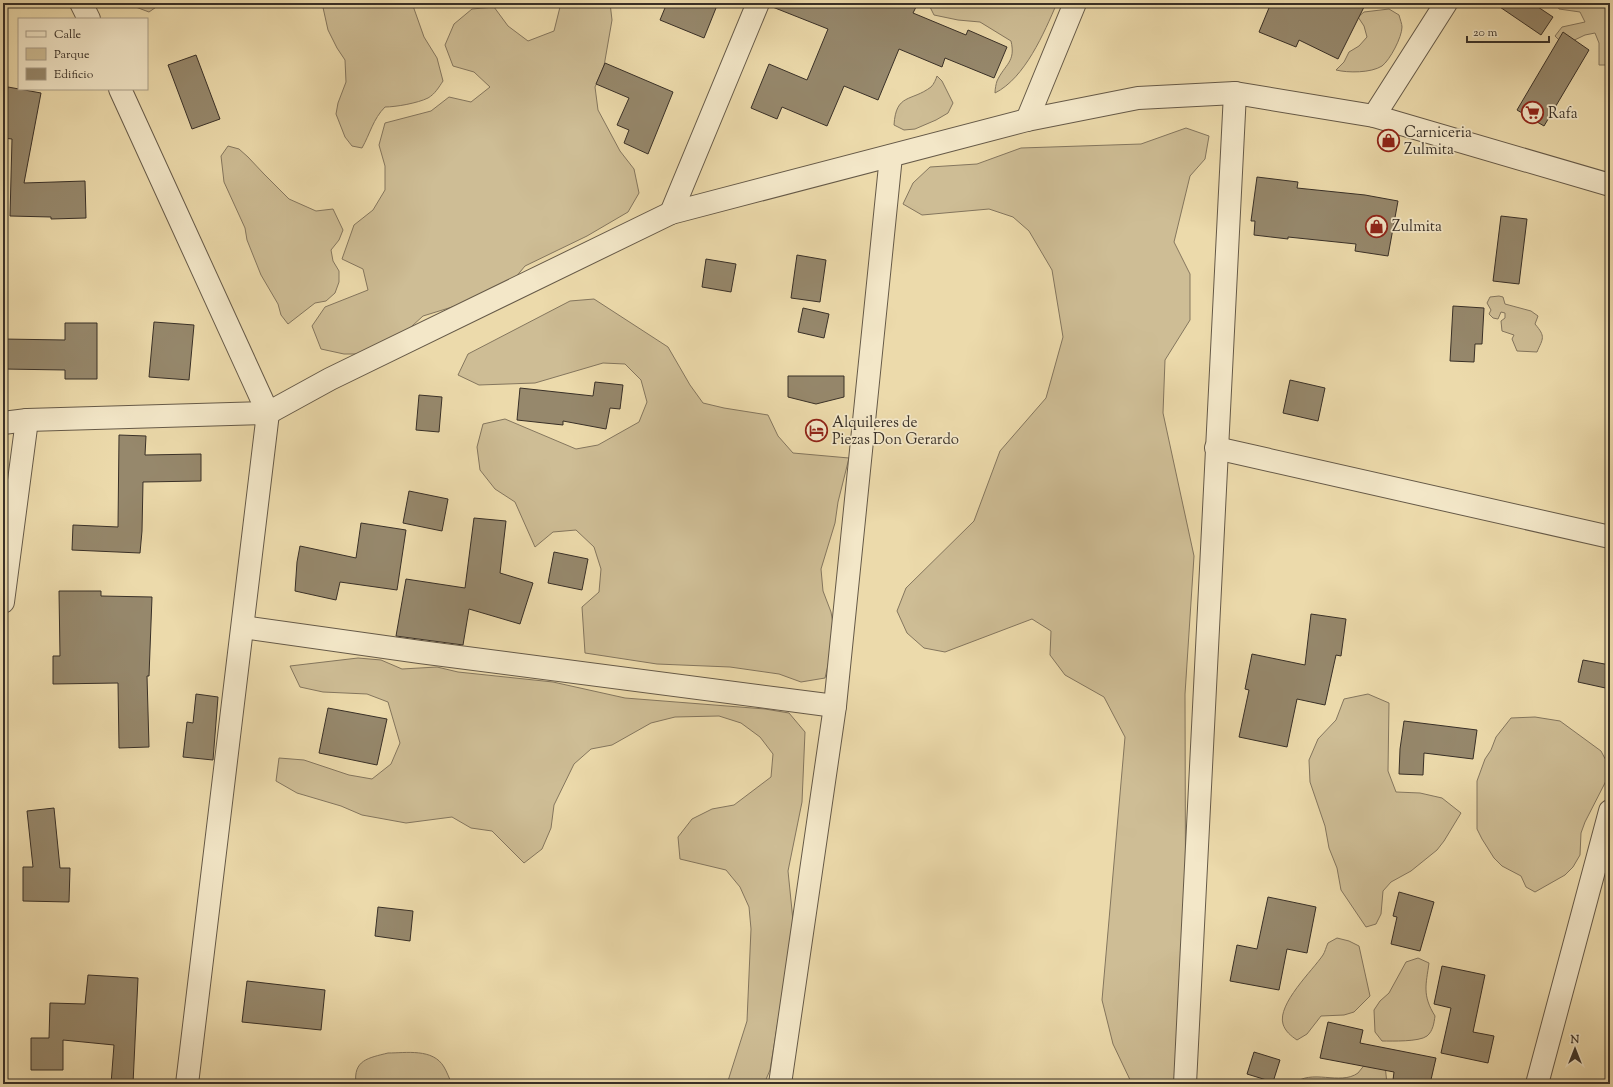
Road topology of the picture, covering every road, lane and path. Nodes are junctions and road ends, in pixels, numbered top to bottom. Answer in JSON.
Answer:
{"nodes":[{"id":1,"x":81,"y":3,"type":"edge"},
{"id":2,"x":758,"y":3,"type":"edge"},
{"id":3,"x":1075,"y":3,"type":"edge"},
{"id":4,"x":1446,"y":3,"type":"edge"},
{"id":5,"x":88,"y":18,"type":"edge"},
{"id":6,"x":120,"y":90,"type":"edge"},
{"id":7,"x":1235,"y":93,"type":"junction"},
{"id":8,"x":1374,"y":116,"type":"junction"},
{"id":9,"x":1027,"y":120,"type":"junction"},
{"id":10,"x":891,"y":156,"type":"junction"},
{"id":11,"x":1610,"y":185,"type":"edge"},
{"id":12,"x":671,"y":213,"type":"junction"},
{"id":13,"x":268,"y":413,"type":"junction"},
{"id":14,"x":27,"y":420,"type":"junction"},
{"id":15,"x":3,"y":423,"type":"edge"},
{"id":16,"x":1216,"y":448,"type":"junction"},
{"id":17,"x":1610,"y":537,"type":"edge"},
{"id":18,"x":3,"y":602,"type":"edge"},
{"id":19,"x":243,"y":627,"type":"junction"},
{"id":20,"x":835,"y":706,"type":"junction"},
{"id":21,"x":1610,"y":812,"type":"edge"},
{"id":22,"x":187,"y":1084,"type":"edge"},
{"id":23,"x":780,"y":1084,"type":"edge"},
{"id":24,"x":1185,"y":1084,"type":"edge"},
{"id":25,"x":1537,"y":1084,"type":"edge"}],
"edges":[{"from":1,"to":5,"type":"street"},
{"from":2,"to":12,"type":"street"},
{"from":3,"to":9,"type":"street"},
{"from":4,"to":8,"type":"street"},
{"from":6,"to":13,"type":"street"},
{"from":7,"to":8,"type":"street"},
{"from":7,"to":9,"type":"street"},
{"from":7,"to":16,"type":"street"},
{"from":8,"to":11,"type":"street"},
{"from":9,"to":10,"type":"street"},
{"from":10,"to":12,"type":"street"},
{"from":10,"to":20,"type":"street"},
{"from":12,"to":13,"type":"street"},
{"from":13,"to":14,"type":"street"},
{"from":13,"to":19,"type":"street"},
{"from":14,"to":15,"type":"street"},
{"from":14,"to":18,"type":"street"},
{"from":16,"to":17,"type":"street"},
{"from":16,"to":24,"type":"street"},
{"from":19,"to":20,"type":"street"},
{"from":19,"to":22,"type":"street"},
{"from":20,"to":23,"type":"street"},
{"from":21,"to":25,"type":"street"}]}
